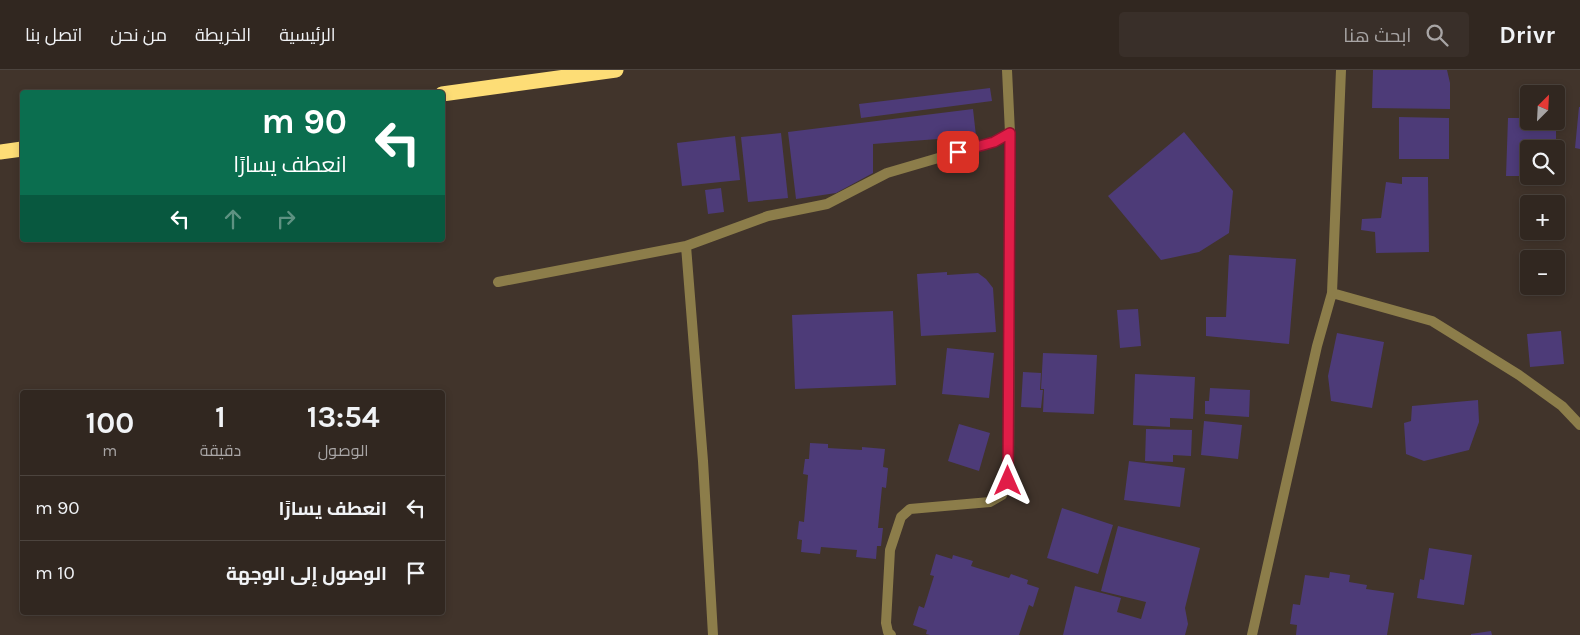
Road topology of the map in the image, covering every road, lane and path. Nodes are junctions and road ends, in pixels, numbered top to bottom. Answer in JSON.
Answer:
{"nodes":[{"id":1,"x":616,"y":70,"type":"edge"},
{"id":2,"x":1008,"y":70,"type":"edge"},
{"id":3,"x":1341,"y":70,"type":"edge"},
{"id":4,"x":445,"y":94,"type":"edge"},
{"id":5,"x":1010,"y":133,"type":"junction"},
{"id":6,"x":20,"y":149,"type":"edge"},
{"id":7,"x":0,"y":152,"type":"edge"},
{"id":8,"x":686,"y":246,"type":"junction"},
{"id":9,"x":498,"y":282,"type":"dead end"},
{"id":10,"x":1332,"y":293,"type":"junction"},
{"id":11,"x":1580,"y":425,"type":"edge"},
{"id":12,"x":713,"y":635,"type":"edge"},
{"id":13,"x":891,"y":635,"type":"edge"},
{"id":14,"x":1252,"y":635,"type":"edge"}],
"edges":[{"from":1,"to":4,"type":"highway"},
{"from":2,"to":5,"type":"street"},
{"from":3,"to":10,"type":"street"},
{"from":5,"to":8,"type":"street"},
{"from":5,"to":13,"type":"street"},
{"from":6,"to":7,"type":"highway"},
{"from":8,"to":9,"type":"street"},
{"from":8,"to":12,"type":"street"},
{"from":10,"to":11,"type":"street"},
{"from":10,"to":14,"type":"street"}]}
